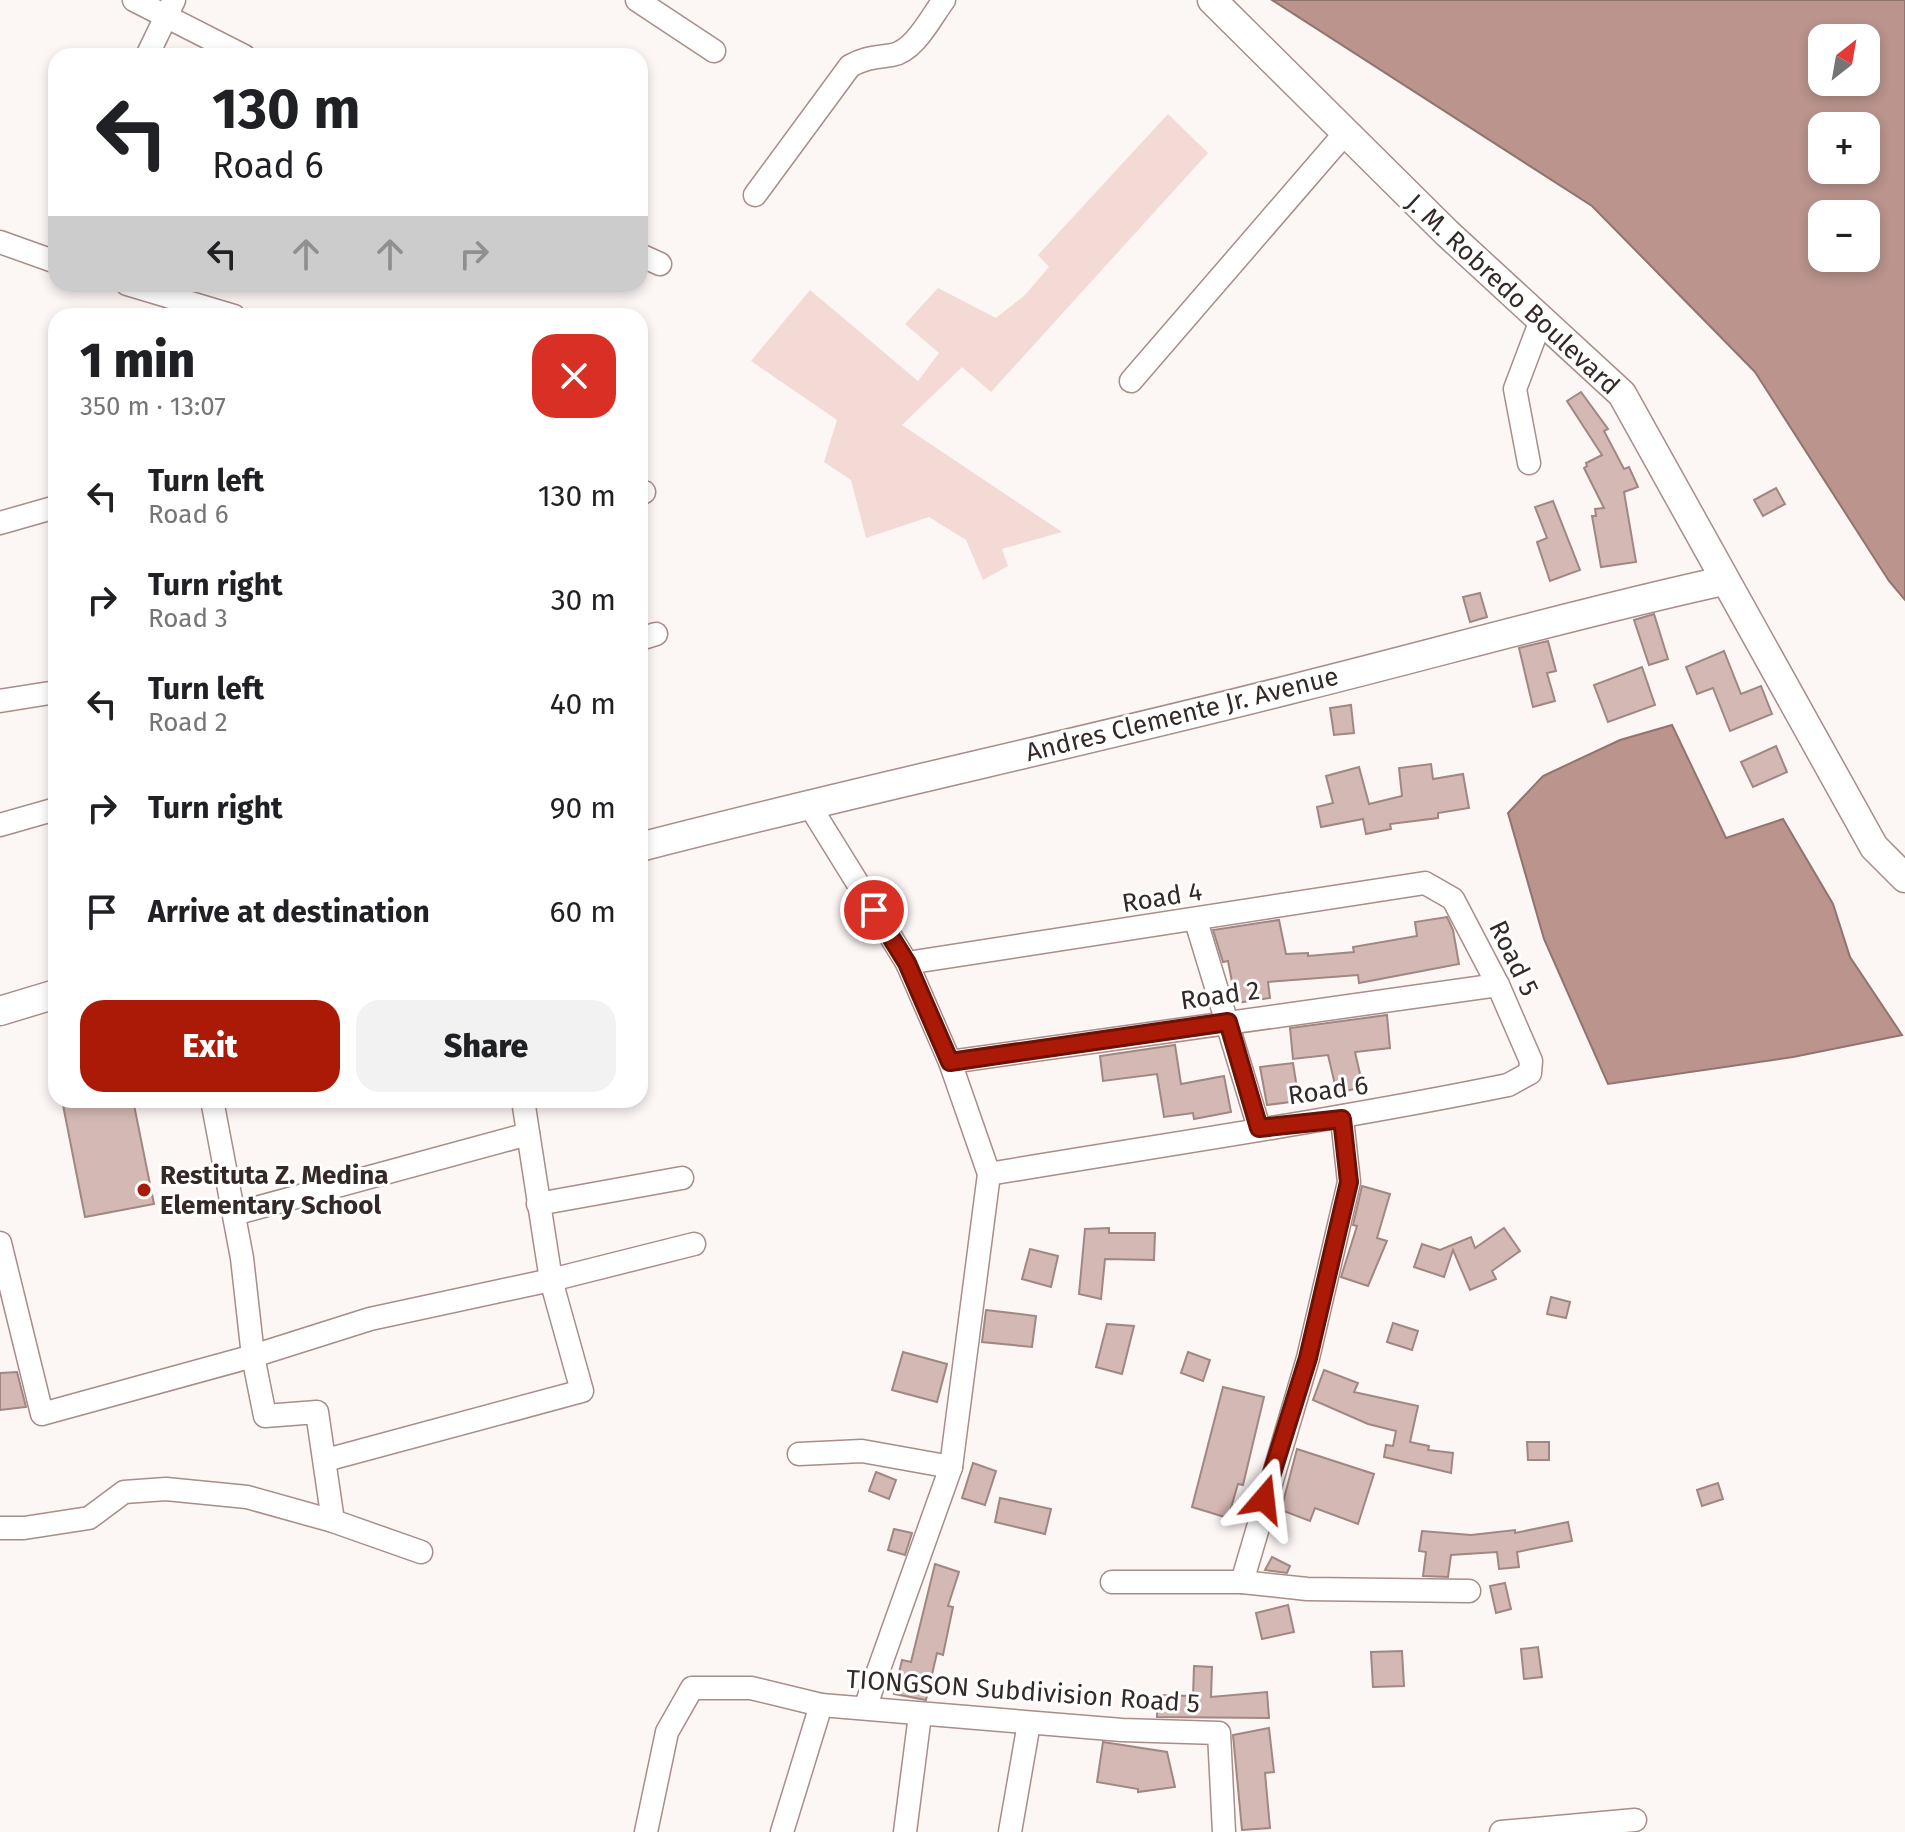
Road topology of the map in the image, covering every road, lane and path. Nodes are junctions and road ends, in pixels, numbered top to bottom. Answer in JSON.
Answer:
{"nodes":[{"id":1,"x":134,"y":0,"type":"edge"},
{"id":2,"x":637,"y":0,"type":"edge"},
{"id":3,"x":944,"y":0,"type":"edge"},
{"id":4,"x":1212,"y":0,"type":"edge"},
{"id":5,"x":170,"y":8,"type":"edge"},
{"id":6,"x":151,"y":48,"type":"edge"},
{"id":7,"x":232,"y":48,"type":"edge"},
{"id":8,"x":714,"y":51,"type":"dead end"},
{"id":9,"x":1346,"y":132,"type":"junction"},
{"id":10,"x":755,"y":195,"type":"dead end"},
{"id":11,"x":0,"y":242,"type":"edge"},
{"id":12,"x":48,"y":259,"type":"edge"},
{"id":13,"x":154,"y":292,"type":"edge"},
{"id":14,"x":207,"y":308,"type":"edge"},
{"id":15,"x":1541,"y":320,"type":"junction"},
{"id":16,"x":1131,"y":381,"type":"dead end"},
{"id":17,"x":1529,"y":463,"type":"dead end"},
{"id":18,"x":48,"y":509,"type":"edge"},
{"id":19,"x":0,"y":523,"type":"edge"},
{"id":20,"x":1723,"y":581,"type":"junction"},
{"id":21,"x":48,"y":693,"type":"edge"},
{"id":22,"x":0,"y":701,"type":"edge"},
{"id":23,"x":808,"y":803,"type":"junction"},
{"id":24,"x":48,"y":811,"type":"edge"},
{"id":25,"x":0,"y":825,"type":"edge"},
{"id":26,"x":648,"y":845,"type":"edge"},
{"id":27,"x":1905,"y":878,"type":"edge"},
{"id":28,"x":1425,"y":883,"type":"joint"},
{"id":29,"x":1196,"y":921,"type":"junction"},
{"id":30,"x":907,"y":963,"type":"junction"},
{"id":31,"x":1498,"y":985,"type":"junction"},
{"id":32,"x":48,"y":996,"type":"edge"},
{"id":33,"x":0,"y":1011,"type":"edge"},
{"id":34,"x":1228,"y":1022,"type":"junction"},
{"id":35,"x":950,"y":1062,"type":"junction"},
{"id":36,"x":1530,"y":1073,"type":"joint"},
{"id":37,"x":214,"y":1108,"type":"edge"},
{"id":38,"x":524,"y":1108,"type":"edge"},
{"id":39,"x":1342,"y":1119,"type":"junction"},
{"id":40,"x":1259,"y":1128,"type":"junction"},
{"id":41,"x":528,"y":1134,"type":"junction"},
{"id":42,"x":989,"y":1174,"type":"junction"},
{"id":43,"x":682,"y":1178,"type":"dead end"},
{"id":44,"x":538,"y":1204,"type":"junction"},
{"id":45,"x":234,"y":1214,"type":"junction"},
{"id":46,"x":0,"y":1243,"type":"edge"},
{"id":47,"x":694,"y":1244,"type":"dead end"},
{"id":48,"x":551,"y":1280,"type":"junction"},
{"id":49,"x":253,"y":1356,"type":"junction"},
{"id":50,"x":799,"y":1454,"type":"dead end"},
{"id":51,"x":326,"y":1460,"type":"junction"},
{"id":52,"x":951,"y":1467,"type":"junction"},
{"id":53,"x":333,"y":1521,"type":"junction"},
{"id":54,"x":0,"y":1528,"type":"edge"},
{"id":55,"x":421,"y":1552,"type":"dead end"},
{"id":56,"x":1112,"y":1582,"type":"dead end"},
{"id":57,"x":1242,"y":1582,"type":"junction"},
{"id":58,"x":1469,"y":1591,"type":"dead end"},
{"id":59,"x":821,"y":1705,"type":"junction"},
{"id":60,"x":865,"y":1708,"type":"junction"},
{"id":61,"x":920,"y":1715,"type":"junction"},
{"id":62,"x":1029,"y":1723,"type":"junction"},
{"id":63,"x":1635,"y":1820,"type":"dead end"},
{"id":64,"x":646,"y":1832,"type":"edge"},
{"id":65,"x":782,"y":1832,"type":"edge"},
{"id":66,"x":905,"y":1832,"type":"edge"},
{"id":67,"x":1010,"y":1832,"type":"edge"},
{"id":68,"x":1224,"y":1832,"type":"edge"},
{"id":69,"x":1501,"y":1832,"type":"edge"}],
"edges":[{"from":1,"to":5,"type":"street"},
{"from":2,"to":8,"type":"street"},
{"from":3,"to":10,"type":"street"},
{"from":4,"to":9,"type":"main road","name":"J. M. Robredo Boulevard"},
{"from":5,"to":6,"type":"street"},
{"from":5,"to":7,"type":"street"},
{"from":9,"to":15,"type":"main road","name":"J. M. Robredo Boulevard"},
{"from":9,"to":16,"type":"street"},
{"from":11,"to":12,"type":"street"},
{"from":13,"to":14,"type":"street"},
{"from":15,"to":17,"type":"street"},
{"from":15,"to":20,"type":"main road","name":"J. M. Robredo Boulevard"},
{"from":18,"to":19,"type":"street"},
{"from":20,"to":23,"type":"main road","name":"Andres Clemente Jr. Avenue"},
{"from":20,"to":27,"type":"main road","name":"J. M. Robredo Boulevard"},
{"from":21,"to":22,"type":"street"},
{"from":23,"to":26,"type":"main road","name":"Andres Clemente Jr. Avenue"},
{"from":23,"to":30,"type":"street"},
{"from":24,"to":25,"type":"street"},
{"from":28,"to":29,"type":"street","name":"Road 4"},
{"from":28,"to":31,"type":"street","name":"Road 5"},
{"from":29,"to":30,"type":"street","name":"Road 4"},
{"from":29,"to":34,"type":"street"},
{"from":30,"to":35,"type":"street"},
{"from":31,"to":34,"type":"street","name":"Road 2"},
{"from":31,"to":36,"type":"street","name":"Road 5"},
{"from":32,"to":33,"type":"main road"},
{"from":34,"to":35,"type":"street","name":"Road 2"},
{"from":34,"to":40,"type":"street"},
{"from":35,"to":42,"type":"street"},
{"from":36,"to":39,"type":"street","name":"Road 6"},
{"from":37,"to":45,"type":"street"},
{"from":38,"to":41,"type":"street"},
{"from":39,"to":40,"type":"street","name":"Road 6"},
{"from":39,"to":57,"type":"street"},
{"from":40,"to":42,"type":"street","name":"Road 6"},
{"from":41,"to":44,"type":"street"},
{"from":41,"to":45,"type":"street"},
{"from":42,"to":52,"type":"street"},
{"from":43,"to":44,"type":"street"},
{"from":44,"to":48,"type":"street"},
{"from":45,"to":49,"type":"street"},
{"from":46,"to":49,"type":"street"},
{"from":47,"to":48,"type":"street"},
{"from":48,"to":49,"type":"street"},
{"from":48,"to":51,"type":"street"},
{"from":49,"to":51,"type":"street"},
{"from":50,"to":52,"type":"street"},
{"from":51,"to":53,"type":"street"},
{"from":52,"to":60,"type":"street"},
{"from":53,"to":54,"type":"street"},
{"from":53,"to":55,"type":"street"},
{"from":56,"to":57,"type":"street"},
{"from":57,"to":58,"type":"street"},
{"from":59,"to":60,"type":"street","name":"TIONGSON Subdivision Road 5"},
{"from":59,"to":64,"type":"street","name":"TIONGSON Subdivision Road 5"},
{"from":59,"to":65,"type":"street"},
{"from":60,"to":61,"type":"street","name":"TIONGSON Subdivision Road 5"},
{"from":61,"to":62,"type":"street","name":"TIONGSON Subdivision Road 5"},
{"from":61,"to":66,"type":"street"},
{"from":62,"to":67,"type":"street"},
{"from":62,"to":68,"type":"street","name":"TIONGSON Subdivision Road 5"},
{"from":63,"to":69,"type":"street"}]}
